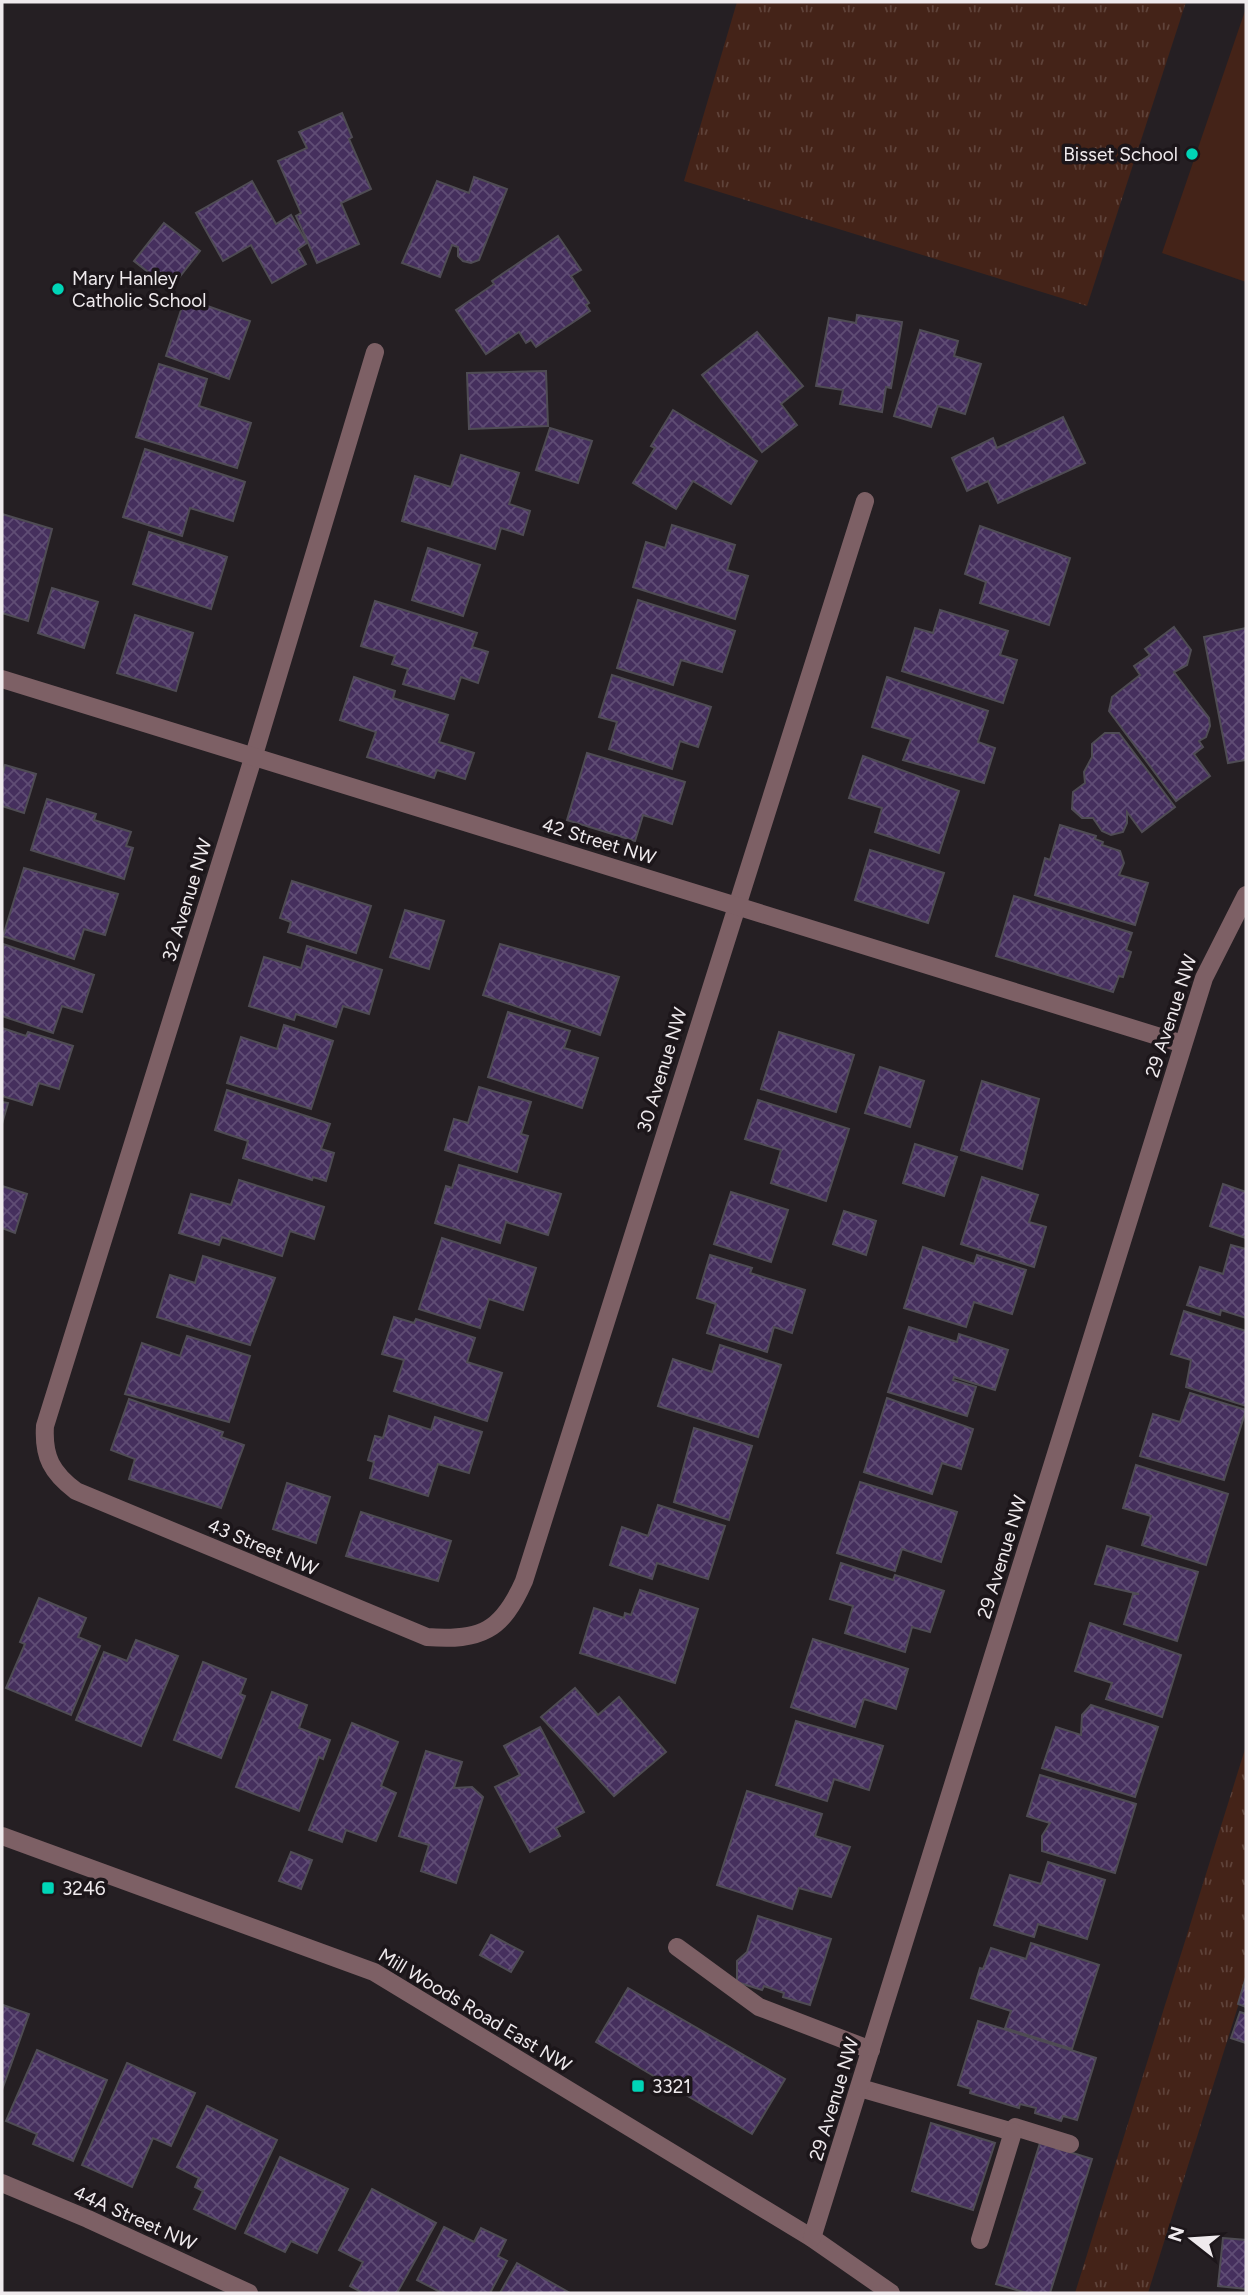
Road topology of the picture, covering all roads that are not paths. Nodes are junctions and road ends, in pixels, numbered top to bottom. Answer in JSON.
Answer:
{"nodes":[{"id":1,"x":375,"y":352,"type":"dead end"},
{"id":2,"x":865,"y":502,"type":"dead end"},
{"id":3,"x":2,"y":678,"type":"edge"},
{"id":4,"x":254,"y":755,"type":"junction"},
{"id":5,"x":1246,"y":895,"type":"edge"},
{"id":6,"x":736,"y":905,"type":"junction"},
{"id":7,"x":1183,"y":1044,"type":"junction"},
{"id":8,"x":47,"y":1461,"type":"joint"},
{"id":9,"x":477,"y":1635,"type":"joint"},
{"id":10,"x":2,"y":1836,"type":"edge"},
{"id":11,"x":677,"y":1947,"type":"dead end"},
{"id":12,"x":871,"y":2050,"type":"junction"},
{"id":13,"x":860,"y":2088,"type":"junction"},
{"id":14,"x":1013,"y":2132,"type":"junction"},
{"id":15,"x":1070,"y":2144,"type":"dead end"},
{"id":16,"x":2,"y":2183,"type":"edge"},
{"id":17,"x":812,"y":2238,"type":"junction"},
{"id":18,"x":980,"y":2240,"type":"dead end"},
{"id":19,"x":250,"y":2293,"type":"edge"},
{"id":20,"x":891,"y":2293,"type":"edge"}],
"edges":[{"from":1,"to":4,"type":"street","name":"32 Avenue NW"},
{"from":2,"to":6,"type":"street","name":"30 Avenue NW"},
{"from":3,"to":4,"type":"street","name":"42 Street NW"},
{"from":4,"to":6,"type":"street","name":"42 Street NW"},
{"from":4,"to":8,"type":"street","name":"32 Avenue NW"},
{"from":5,"to":7,"type":"street","name":"29 Avenue NW"},
{"from":6,"to":7,"type":"street","name":"42 Street NW"},
{"from":6,"to":9,"type":"street","name":"30 Avenue NW"},
{"from":7,"to":12,"type":"street","name":"29 Avenue NW"},
{"from":8,"to":9,"type":"street","name":"43 Street NW"},
{"from":10,"to":17,"type":"street","name":"Mill Woods Road East NW"},
{"from":11,"to":12,"type":"street"},
{"from":12,"to":13,"type":"street","name":"29 Avenue NW"},
{"from":13,"to":14,"type":"street"},
{"from":13,"to":17,"type":"street","name":"29 Avenue NW"},
{"from":14,"to":15,"type":"street"},
{"from":14,"to":18,"type":"street"},
{"from":16,"to":19,"type":"street","name":"44A Street NW"},
{"from":17,"to":20,"type":"street","name":"Mill Woods Road East NW"}]}
